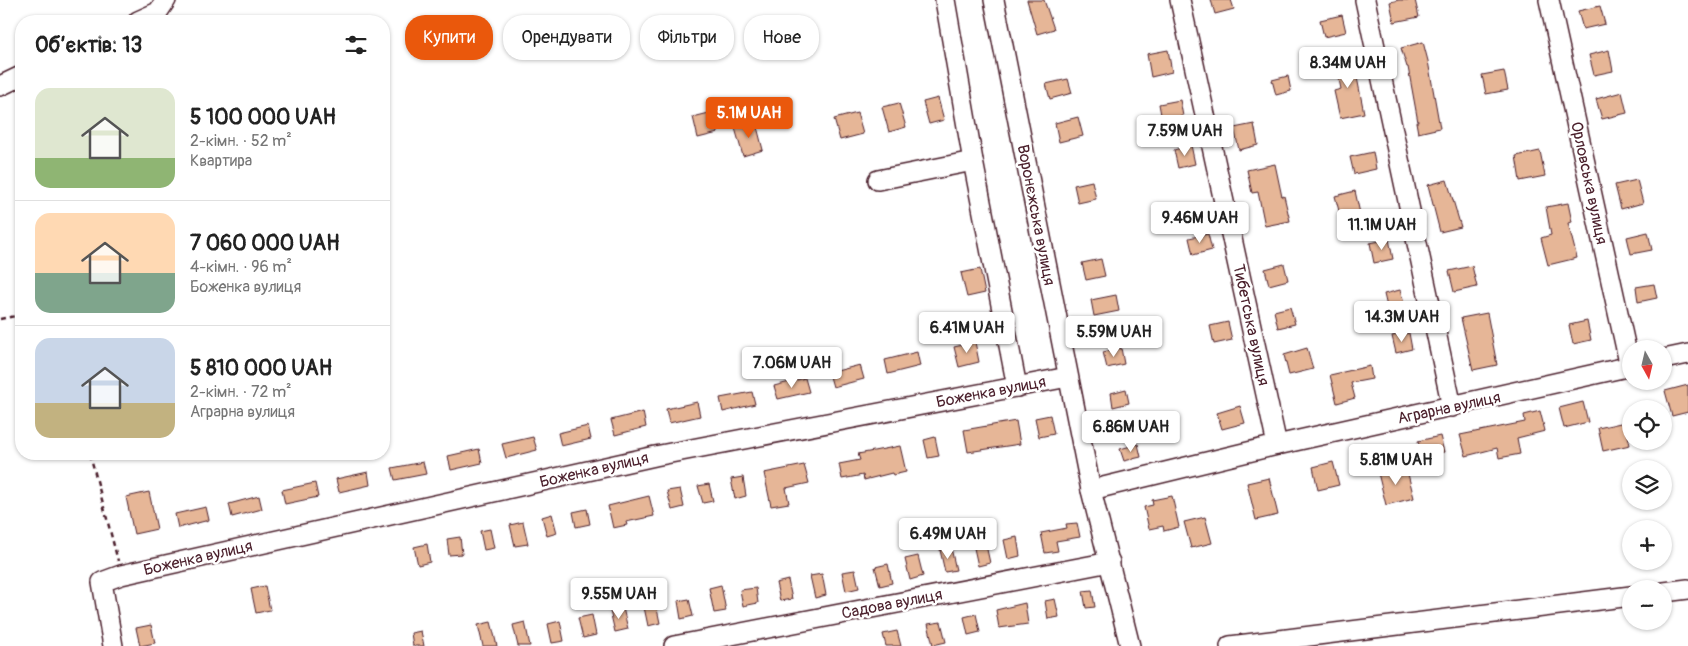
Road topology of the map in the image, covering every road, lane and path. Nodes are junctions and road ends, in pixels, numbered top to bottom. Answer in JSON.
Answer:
{"nodes":[{"id":1,"x":166,"y":0,"type":"edge"},
{"id":2,"x":944,"y":0,"type":"edge"},
{"id":3,"x":994,"y":0,"type":"edge"},
{"id":4,"x":1180,"y":0,"type":"edge"},
{"id":5,"x":1365,"y":0,"type":"edge"},
{"id":6,"x":1549,"y":0,"type":"edge"},
{"id":7,"x":151,"y":15,"type":"edge"},
{"id":8,"x":15,"y":79,"type":"edge"},
{"id":9,"x":0,"y":86,"type":"edge"},
{"id":10,"x":973,"y":161,"type":"junction"},
{"id":11,"x":878,"y":180,"type":"dead end"},
{"id":12,"x":15,"y":316,"type":"edge"},
{"id":13,"x":0,"y":319,"type":"edge"},
{"id":14,"x":1624,"y":340,"type":"edge"},
{"id":15,"x":1688,"y":354,"type":"edge"},
{"id":16,"x":1672,"y":357,"type":"edge"},
{"id":17,"x":1622,"y":369,"type":"edge"},
{"id":18,"x":1068,"y":377,"type":"junction"},
{"id":19,"x":1017,"y":387,"type":"junction"},
{"id":20,"x":1452,"y":407,"type":"junction"},
{"id":21,"x":1277,"y":445,"type":"junction"},
{"id":22,"x":92,"y":460,"type":"edge"},
{"id":23,"x":1091,"y":490,"type":"junction"},
{"id":24,"x":1110,"y":562,"type":"junction"},
{"id":25,"x":121,"y":575,"type":"junction"},
{"id":26,"x":1688,"y":590,"type":"edge"},
{"id":27,"x":1672,"y":591,"type":"edge"},
{"id":28,"x":1622,"y":597,"type":"edge"},
{"id":29,"x":113,"y":646,"type":"edge"},
{"id":30,"x":674,"y":646,"type":"edge"},
{"id":31,"x":1130,"y":646,"type":"edge"},
{"id":32,"x":1230,"y":646,"type":"edge"}],
"edges":[{"from":1,"to":7,"type":"street"},
{"from":2,"to":10,"type":"street"},
{"from":3,"to":18,"type":"street","name":"Воронєжська вулиця"},
{"from":4,"to":21,"type":"street","name":"Тибетська вулиця"},
{"from":5,"to":20,"type":"street"},
{"from":6,"to":14,"type":"street","name":"Орловська вулиця"},
{"from":8,"to":9,"type":"street"},
{"from":10,"to":11,"type":"street"},
{"from":10,"to":19,"type":"street"},
{"from":12,"to":13,"type":"path"},
{"from":15,"to":16,"type":"street"},
{"from":17,"to":20,"type":"street","name":"Аграрна вулиця"},
{"from":18,"to":19,"type":"street","name":"Боженка вулиця"},
{"from":18,"to":23,"type":"street","name":"Воронєжська вулиця"},
{"from":19,"to":25,"type":"street","name":"Боженка вулиця"},
{"from":20,"to":21,"type":"street","name":"Аграрна вулиця"},
{"from":21,"to":23,"type":"street","name":"Аграрна вулиця"},
{"from":22,"to":25,"type":"path"},
{"from":23,"to":24,"type":"street","name":"Воронєжська вулиця"},
{"from":24,"to":30,"type":"street","name":"Садова вулиця"},
{"from":24,"to":31,"type":"street","name":"Воронєжська вулиця"},
{"from":25,"to":29,"type":"street"},
{"from":26,"to":27,"type":"street"},
{"from":28,"to":32,"type":"street"}]}
